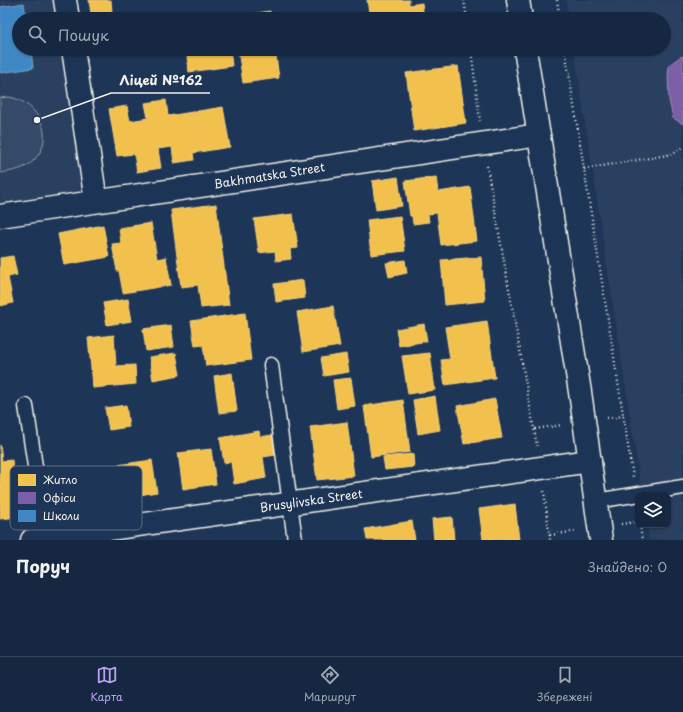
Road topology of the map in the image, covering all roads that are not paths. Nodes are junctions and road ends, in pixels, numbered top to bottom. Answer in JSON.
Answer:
{"nodes":[{"id":1,"x":65,"y":0,"type":"edge"},
{"id":2,"x":518,"y":0,"type":"edge"},
{"id":3,"x":67,"y":12,"type":"edge"},
{"id":4,"x":520,"y":12,"type":"edge"},
{"id":5,"x":74,"y":56,"type":"edge"},
{"id":6,"x":526,"y":56,"type":"edge"},
{"id":7,"x":538,"y":135,"type":"junction"},
{"id":8,"x":96,"y":201,"type":"junction"},
{"id":9,"x":0,"y":216,"type":"edge"},
{"id":10,"x":271,"y":365,"type":"dead end"},
{"id":11,"x":26,"y":406,"type":"dead end"},
{"id":12,"x":590,"y":461,"type":"junction"},
{"id":13,"x":33,"y":466,"type":"edge"},
{"id":14,"x":683,"y":487,"type":"edge"},
{"id":15,"x":596,"y":501,"type":"junction"},
{"id":16,"x":290,"y":503,"type":"junction"},
{"id":17,"x":142,"y":524,"type":"edge"},
{"id":18,"x":103,"y":530,"type":"edge"},
{"id":19,"x":41,"y":539,"type":"edge"},
{"id":20,"x":295,"y":540,"type":"edge"},
{"id":21,"x":602,"y":540,"type":"edge"}],
"edges":[{"from":1,"to":3,"type":"street"},
{"from":2,"to":4,"type":"street"},
{"from":5,"to":8,"type":"street"},
{"from":6,"to":7,"type":"street"},
{"from":7,"to":8,"type":"street","name":"Bakhmatska Street"},
{"from":7,"to":12,"type":"street"},
{"from":8,"to":9,"type":"street","name":"Bakhmatska Street"},
{"from":10,"to":16,"type":"lane"},
{"from":11,"to":13,"type":"lane"},
{"from":12,"to":15,"type":"street"},
{"from":12,"to":16,"type":"street","name":"Brusylivska Street"},
{"from":14,"to":15,"type":"lane"},
{"from":15,"to":21,"type":"street"},
{"from":16,"to":17,"type":"street","name":"Brusylivska Street"},
{"from":16,"to":20,"type":"lane"},
{"from":18,"to":19,"type":"street","name":"Brusylivska Street"}]}
